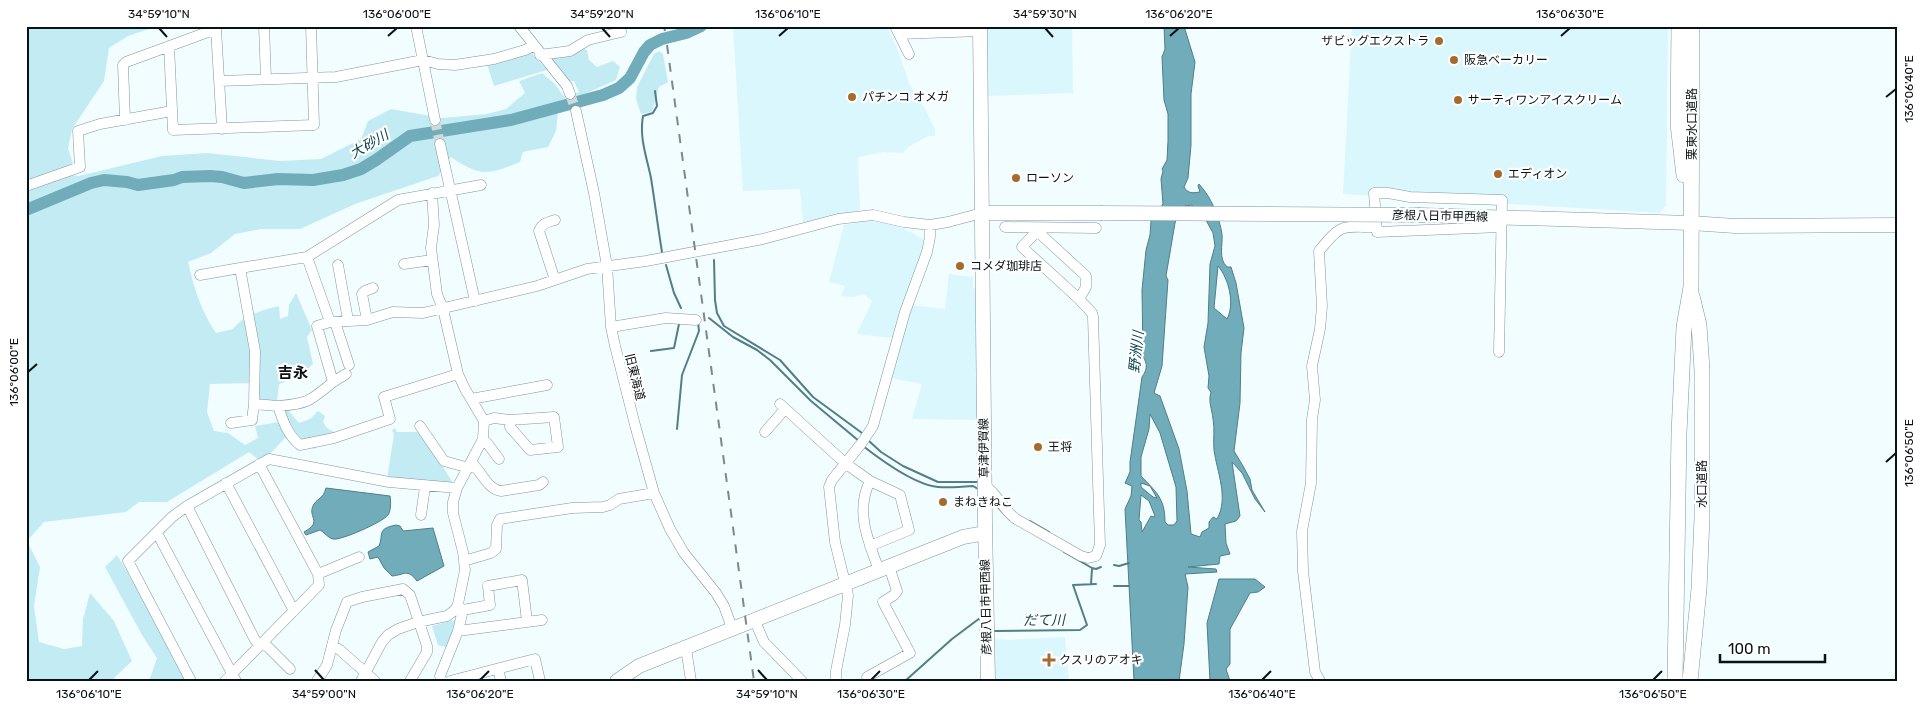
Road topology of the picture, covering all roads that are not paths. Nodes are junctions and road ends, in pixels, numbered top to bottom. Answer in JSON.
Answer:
{"nodes":[{"id":1,"x":264,"y":26,"type":"edge"},
{"id":2,"x":311,"y":26,"type":"edge"},
{"id":3,"x":416,"y":26,"type":"edge"},
{"id":4,"x":519,"y":26,"type":"edge"},
{"id":5,"x":620,"y":26,"type":"edge"},
{"id":6,"x":1679,"y":26,"type":"edge"},
{"id":7,"x":1692,"y":26,"type":"edge"},
{"id":8,"x":216,"y":28,"type":"edge"},
{"id":9,"x":980,"y":29,"type":"edge"},
{"id":10,"x":897,"y":30,"type":"edge"},
{"id":11,"x":170,"y":46,"type":"junction"},
{"id":12,"x":533,"y":46,"type":"junction"},
{"id":13,"x":909,"y":54,"type":"dead end"},
{"id":14,"x":540,"y":55,"type":"junction"},
{"id":15,"x":423,"y":60,"type":"junction"},
{"id":16,"x":313,"y":78,"type":"junction"},
{"id":17,"x":266,"y":79,"type":"junction"},
{"id":18,"x":219,"y":81,"type":"junction"},
{"id":19,"x":570,"y":94,"type":"tunnel mouth"},
{"id":20,"x":172,"y":111,"type":"junction"},
{"id":21,"x":576,"y":111,"type":"tunnel mouth"},
{"id":22,"x":125,"y":120,"type":"junction"},
{"id":23,"x":435,"y":120,"type":"tunnel mouth"},
{"id":24,"x":222,"y":128,"type":"junction"},
{"id":25,"x":440,"y":144,"type":"tunnel mouth"},
{"id":26,"x":481,"y":184,"type":"dead end"},
{"id":27,"x":26,"y":186,"type":"edge"},
{"id":28,"x":450,"y":189,"type":"junction"},
{"id":29,"x":432,"y":193,"type":"junction"},
{"id":30,"x":1692,"y":201,"type":"junction"},
{"id":31,"x":982,"y":213,"type":"junction"},
{"id":32,"x":555,"y":220,"type":"dead end"},
{"id":33,"x":1502,"y":222,"type":"junction"},
{"id":34,"x":1038,"y":223,"type":"junction"},
{"id":35,"x":1692,"y":223,"type":"junction"},
{"id":36,"x":930,"y":224,"type":"junction"},
{"id":37,"x":1897,"y":224,"type":"edge"},
{"id":38,"x":1005,"y":227,"type":"dead end"},
{"id":39,"x":1375,"y":227,"type":"junction"},
{"id":40,"x":1096,"y":228,"type":"dead end"},
{"id":41,"x":307,"y":257,"type":"junction"},
{"id":42,"x":432,"y":260,"type":"junction"},
{"id":43,"x":404,"y":264,"type":"dead end"},
{"id":44,"x":338,"y":265,"type":"dead end"},
{"id":45,"x":607,"y":266,"type":"junction"},
{"id":46,"x":240,"y":268,"type":"junction"},
{"id":47,"x":200,"y":275,"type":"dead end"},
{"id":48,"x":555,"y":280,"type":"junction"},
{"id":49,"x":1691,"y":287,"type":"junction"},
{"id":50,"x":373,"y":288,"type":"dead end"},
{"id":51,"x":1079,"y":299,"type":"junction"},
{"id":52,"x":475,"y":301,"type":"junction"},
{"id":53,"x":443,"y":309,"type":"junction"},
{"id":54,"x":348,"y":320,"type":"junction"},
{"id":55,"x":367,"y":320,"type":"junction"},
{"id":56,"x":696,"y":320,"type":"dead end"},
{"id":57,"x":333,"y":322,"type":"junction"},
{"id":58,"x":611,"y":327,"type":"junction"},
{"id":59,"x":1500,"y":352,"type":"dead end"},
{"id":60,"x":458,"y":374,"type":"junction"},
{"id":61,"x":333,"y":382,"type":"junction"},
{"id":62,"x":547,"y":385,"type":"dead end"},
{"id":63,"x":471,"y":399,"type":"junction"},
{"id":64,"x":254,"y":404,"type":"junction"},
{"id":65,"x":278,"y":406,"type":"junction"},
{"id":66,"x":510,"y":420,"type":"junction"},
{"id":67,"x":231,"y":422,"type":"dead end"},
{"id":68,"x":484,"y":422,"type":"junction"},
{"id":69,"x":420,"y":426,"type":"dead end"},
{"id":70,"x":765,"y":432,"type":"dead end"},
{"id":71,"x":482,"y":440,"type":"junction"},
{"id":72,"x":499,"y":459,"type":"dead end"},
{"id":73,"x":845,"y":463,"type":"junction"},
{"id":74,"x":259,"y":464,"type":"junction"},
{"id":75,"x":470,"y":465,"type":"junction"},
{"id":76,"x":543,"y":482,"type":"dead end"},
{"id":77,"x":870,"y":482,"type":"junction"},
{"id":78,"x":226,"y":483,"type":"junction"},
{"id":79,"x":984,"y":485,"type":"junction"},
{"id":80,"x":425,"y":487,"type":"junction"},
{"id":81,"x":458,"y":488,"type":"junction"},
{"id":82,"x":654,"y":493,"type":"junction"},
{"id":83,"x":187,"y":506,"type":"junction"},
{"id":84,"x":421,"y":515,"type":"dead end"},
{"id":85,"x":157,"y":533,"type":"junction"},
{"id":86,"x":985,"y":533,"type":"junction"},
{"id":87,"x":870,"y":546,"type":"junction"},
{"id":88,"x":359,"y":557,"type":"dead end"},
{"id":89,"x":464,"y":561,"type":"junction"},
{"id":90,"x":884,"y":568,"type":"junction"},
{"id":91,"x":318,"y":574,"type":"junction"},
{"id":92,"x":844,"y":583,"type":"junction"},
{"id":93,"x":460,"y":608,"type":"junction"},
{"id":94,"x":294,"y":611,"type":"junction"},
{"id":95,"x":754,"y":619,"type":"junction"},
{"id":96,"x":542,"y":620,"type":"dead end"},
{"id":97,"x":527,"y":621,"type":"junction"},
{"id":98,"x":418,"y":622,"type":"junction"},
{"id":99,"x":732,"y":628,"type":"junction"},
{"id":100,"x":458,"y":631,"type":"junction"},
{"id":101,"x":260,"y":645,"type":"junction"},
{"id":102,"x":332,"y":646,"type":"junction"},
{"id":103,"x":686,"y":648,"type":"junction"},
{"id":104,"x":290,"y":669,"type":"dead end"},
{"id":105,"x":498,"y":669,"type":"junction"},
{"id":106,"x":364,"y":677,"type":"edge"},
{"id":107,"x":867,"y":677,"type":"dead end"},
{"id":108,"x":231,"y":679,"type":"edge"},
{"id":109,"x":191,"y":681,"type":"edge"},
{"id":110,"x":317,"y":681,"type":"edge"},
{"id":111,"x":375,"y":681,"type":"edge"},
{"id":112,"x":410,"y":681,"type":"edge"},
{"id":113,"x":442,"y":681,"type":"edge"},
{"id":114,"x":450,"y":681,"type":"edge"},
{"id":115,"x":501,"y":681,"type":"edge"},
{"id":116,"x":540,"y":681,"type":"edge"},
{"id":117,"x":617,"y":681,"type":"edge"},
{"id":118,"x":691,"y":681,"type":"edge"},
{"id":119,"x":802,"y":681,"type":"edge"},
{"id":120,"x":836,"y":681,"type":"edge"},
{"id":121,"x":988,"y":681,"type":"edge"},
{"id":122,"x":1320,"y":681,"type":"edge"},
{"id":123,"x":1675,"y":681,"type":"edge"},
{"id":124,"x":1690,"y":681,"type":"edge"}],
"edges":[{"from":1,"to":17,"type":"street"},
{"from":2,"to":16,"type":"street"},
{"from":3,"to":15,"type":"street"},
{"from":4,"to":12,"type":"street"},
{"from":5,"to":14,"type":"street"},
{"from":6,"to":30,"type":"highway"},
{"from":7,"to":30,"type":"highway","name":"栗東水口道路"},
{"from":8,"to":11,"type":"street"},
{"from":8,"to":18,"type":"street"},
{"from":9,"to":10,"type":"street"},
{"from":9,"to":31,"type":"main road","name":"草津伊賀線"},
{"from":10,"to":13,"type":"street"},
{"from":11,"to":20,"type":"street"},
{"from":11,"to":22,"type":"street"},
{"from":12,"to":14,"type":"street"},
{"from":12,"to":15,"type":"street"},
{"from":14,"to":19,"type":"street"},
{"from":15,"to":16,"type":"street"},
{"from":15,"to":23,"type":"street"},
{"from":16,"to":17,"type":"street"},
{"from":16,"to":24,"type":"street"},
{"from":17,"to":18,"type":"street"},
{"from":18,"to":24,"type":"street"},
{"from":20,"to":22,"type":"street"},
{"from":20,"to":24,"type":"street"},
{"from":21,"to":45,"type":"street","name":"旧東海道"},
{"from":22,"to":27,"type":"street"},
{"from":25,"to":28,"type":"street"},
{"from":26,"to":28,"type":"street"},
{"from":28,"to":29,"type":"street"},
{"from":28,"to":52,"type":"street"},
{"from":29,"to":41,"type":"street"},
{"from":29,"to":42,"type":"street"},
{"from":30,"to":35,"type":"highway","name":"栗東水口道路"},
{"from":31,"to":34,"type":"main road","name":"彦根八日市甲西線"},
{"from":31,"to":36,"type":"street"},
{"from":31,"to":79,"type":"main road","name":"草津伊賀線"},
{"from":32,"to":48,"type":"street"},
{"from":33,"to":34,"type":"main road","name":"彦根八日市甲西線","bridge":true},
{"from":33,"to":35,"type":"main road","name":"彦根八日市甲西線"},
{"from":33,"to":39,"type":"street"},
{"from":33,"to":39,"type":"street"},
{"from":33,"to":59,"type":"street"},
{"from":34,"to":38,"type":"street"},
{"from":34,"to":40,"type":"street"},
{"from":34,"to":51,"type":"street"},
{"from":34,"to":51,"type":"street"},
{"from":35,"to":37,"type":"main road","name":"彦根八日市甲西線"},
{"from":35,"to":49,"type":"highway","name":"水口道路"},
{"from":36,"to":45,"type":"street"},
{"from":36,"to":73,"type":"street"},
{"from":39,"to":122,"type":"street"},
{"from":41,"to":46,"type":"street"},
{"from":41,"to":57,"type":"street"},
{"from":42,"to":43,"type":"street"},
{"from":42,"to":53,"type":"street"},
{"from":44,"to":54,"type":"street"},
{"from":45,"to":48,"type":"street"},
{"from":45,"to":58,"type":"street","name":"旧東海道"},
{"from":46,"to":47,"type":"street"},
{"from":46,"to":64,"type":"street"},
{"from":48,"to":52,"type":"street"},
{"from":49,"to":123,"type":"highway","name":"水口道路"},
{"from":49,"to":124,"type":"highway","name":"水口道路"},
{"from":50,"to":55,"type":"street"},
{"from":51,"to":79,"type":"street"},
{"from":52,"to":53,"type":"street"},
{"from":53,"to":55,"type":"street"},
{"from":53,"to":60,"type":"street"},
{"from":54,"to":55,"type":"street"},
{"from":54,"to":57,"type":"street"},
{"from":56,"to":58,"type":"street"},
{"from":57,"to":61,"type":"street"},
{"from":57,"to":61,"type":"street"},
{"from":58,"to":82,"type":"street","name":"旧東海道"},
{"from":60,"to":63,"type":"street"},
{"from":60,"to":65,"type":"street"},
{"from":61,"to":65,"type":"street"},
{"from":62,"to":63,"type":"street"},
{"from":63,"to":68,"type":"street"},
{"from":64,"to":65,"type":"street"},
{"from":64,"to":67,"type":"street"},
{"from":66,"to":66,"type":"street"},
{"from":66,"to":68,"type":"street"},
{"from":68,"to":71,"type":"street"},
{"from":69,"to":75,"type":"street"},
{"from":70,"to":73,"type":"street"},
{"from":71,"to":72,"type":"street"},
{"from":71,"to":75,"type":"street"},
{"from":73,"to":77,"type":"street"},
{"from":73,"to":92,"type":"street"},
{"from":74,"to":78,"type":"street"},
{"from":74,"to":80,"type":"street"},
{"from":74,"to":91,"type":"street"},
{"from":75,"to":76,"type":"street"},
{"from":75,"to":81,"type":"street"},
{"from":77,"to":87,"type":"street"},
{"from":77,"to":87,"type":"street"},
{"from":78,"to":83,"type":"street"},
{"from":78,"to":94,"type":"street"},
{"from":79,"to":86,"type":"main road","name":"草津伊賀線"},
{"from":80,"to":81,"type":"street"},
{"from":80,"to":84,"type":"street"},
{"from":81,"to":89,"type":"street"},
{"from":82,"to":89,"type":"street"},
{"from":82,"to":99,"type":"street","name":"旧東海道"},
{"from":83,"to":85,"type":"street"},
{"from":83,"to":101,"type":"street"},
{"from":85,"to":108,"type":"street"},
{"from":85,"to":109,"type":"street"},
{"from":86,"to":90,"type":"main road"},
{"from":86,"to":121,"type":"main road","name":"彦根八日市甲西線"},
{"from":87,"to":90,"type":"street"},
{"from":88,"to":91,"type":"street"},
{"from":89,"to":93,"type":"street"},
{"from":90,"to":92,"type":"main road"},
{"from":90,"to":107,"type":"street"},
{"from":91,"to":94,"type":"street"},
{"from":92,"to":95,"type":"main road"},
{"from":92,"to":120,"type":"street"},
{"from":93,"to":97,"type":"street"},
{"from":93,"to":98,"type":"street"},
{"from":93,"to":100,"type":"street"},
{"from":94,"to":101,"type":"street"},
{"from":95,"to":99,"type":"main road"},
{"from":95,"to":119,"type":"street"},
{"from":96,"to":97,"type":"street"},
{"from":97,"to":100,"type":"street"},
{"from":98,"to":102,"type":"street"},
{"from":98,"to":106,"type":"street"},
{"from":98,"to":112,"type":"street"},
{"from":99,"to":103,"type":"main road"},
{"from":100,"to":113,"type":"street"},
{"from":101,"to":104,"type":"street"},
{"from":101,"to":108,"type":"street"},
{"from":102,"to":106,"type":"street"},
{"from":102,"to":110,"type":"street"},
{"from":103,"to":117,"type":"main road"},
{"from":103,"to":118,"type":"street"},
{"from":105,"to":114,"type":"street"},
{"from":105,"to":115,"type":"street"},
{"from":105,"to":116,"type":"street"},
{"from":106,"to":111,"type":"street"}]}
